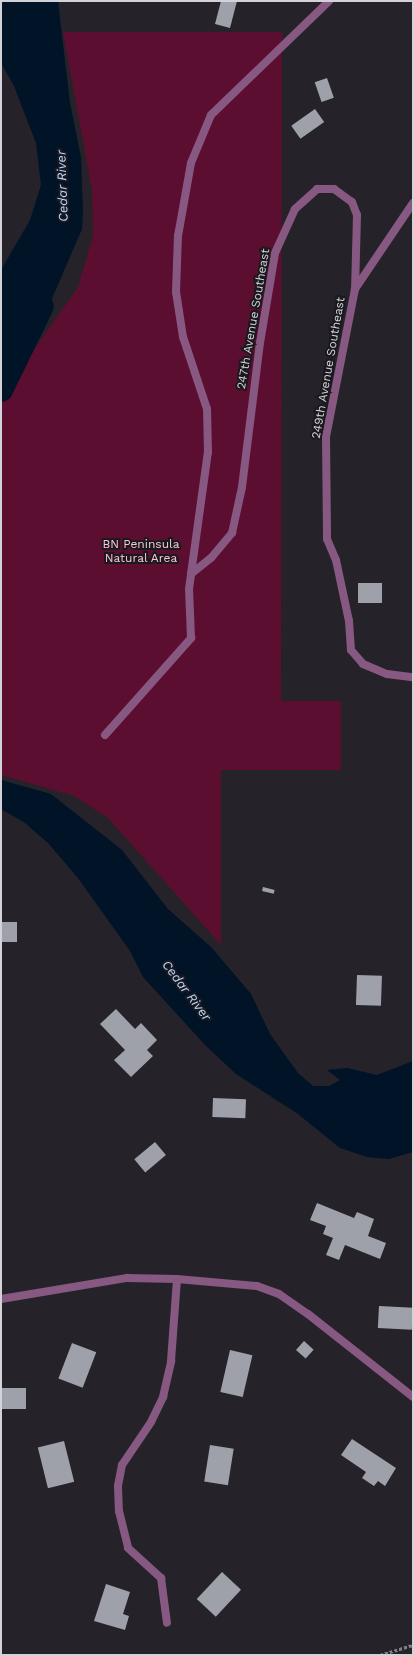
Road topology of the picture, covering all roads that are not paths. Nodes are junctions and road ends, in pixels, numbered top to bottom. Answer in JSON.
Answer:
{"nodes":[{"id":1,"x":330,"y":1,"type":"edge"},
{"id":2,"x":413,"y":203,"type":"edge"},
{"id":3,"x":355,"y":289,"type":"junction"},
{"id":4,"x":191,"y":574,"type":"junction"},
{"id":5,"x":413,"y":677,"type":"edge"},
{"id":6,"x":105,"y":735,"type":"dead end"},
{"id":7,"x":177,"y":1279,"type":"junction"},
{"id":8,"x":1,"y":1299,"type":"edge"},
{"id":9,"x":413,"y":1397,"type":"edge"},
{"id":10,"x":167,"y":1622,"type":"dead end"}],
"edges":[{"from":1,"to":4,"type":"street"},
{"from":2,"to":3,"type":"street","name":"249th Avenue Southeast"},
{"from":3,"to":4,"type":"street","name":"247th Avenue Southeast"},
{"from":3,"to":5,"type":"street","name":"249th Avenue Southeast"},
{"from":4,"to":6,"type":"street"},
{"from":7,"to":8,"type":"street"},
{"from":7,"to":9,"type":"street"},
{"from":7,"to":10,"type":"street"}]}
